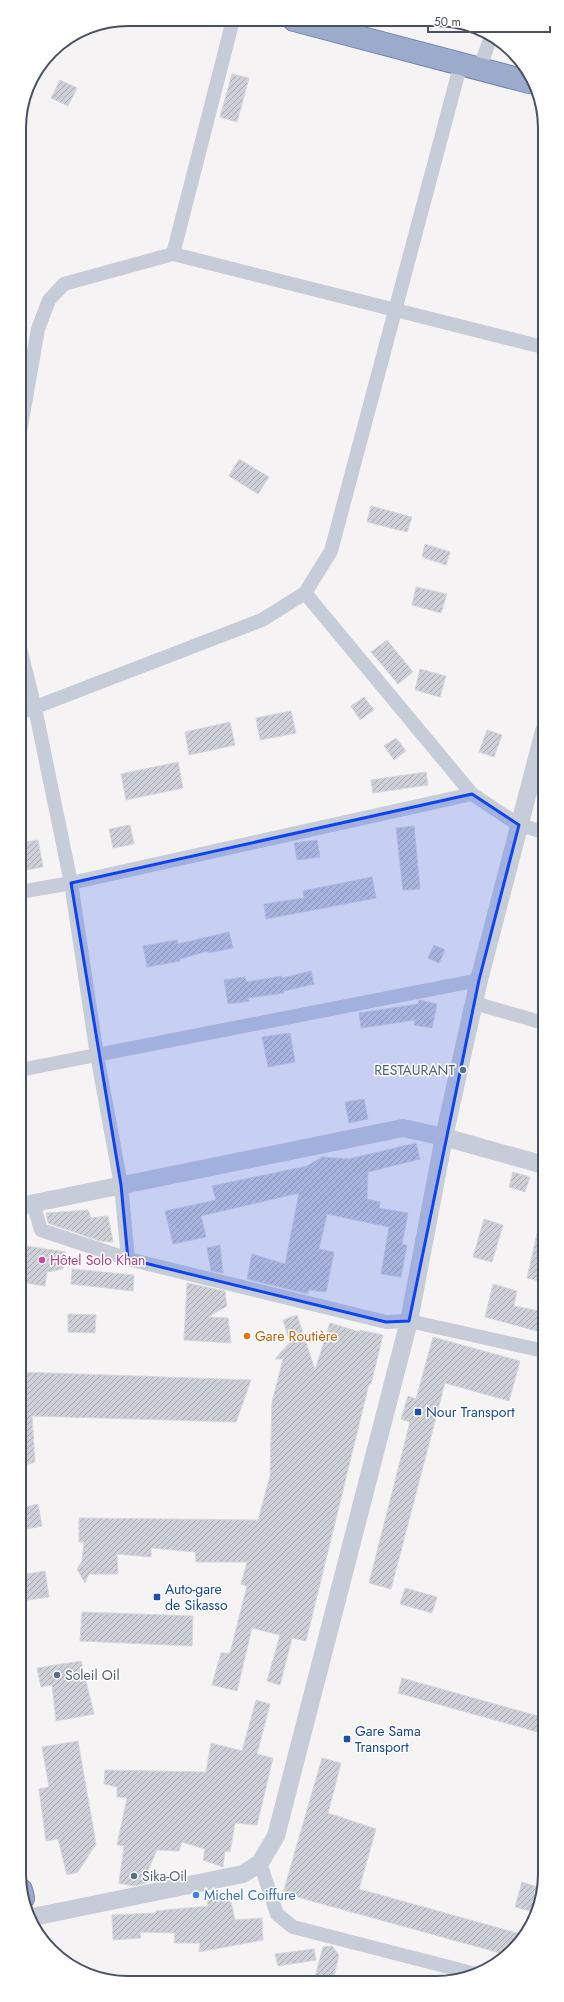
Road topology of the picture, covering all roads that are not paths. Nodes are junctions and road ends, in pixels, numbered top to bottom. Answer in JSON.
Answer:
{"nodes":[{"id":1,"x":231,"y":26,"type":"edge"},
{"id":2,"x":333,"y":26,"type":"edge"},
{"id":3,"x":489,"y":41,"type":"edge"},
{"id":4,"x":470,"y":66,"type":"junction"},
{"id":5,"x":526,"y":81,"type":"edge"},
{"id":6,"x":173,"y":254,"type":"junction"},
{"id":7,"x":396,"y":309,"type":"junction"},
{"id":8,"x":538,"y":346,"type":"edge"},
{"id":9,"x":26,"y":394,"type":"edge"},
{"id":10,"x":305,"y":593,"type":"junction"},
{"id":11,"x":26,"y":672,"type":"edge"},
{"id":12,"x":35,"y":708,"type":"junction"},
{"id":13,"x":26,"y":711,"type":"edge"},
{"id":14,"x":538,"y":754,"type":"edge"},
{"id":15,"x":472,"y":794,"type":"junction"},
{"id":16,"x":519,"y":825,"type":"junction"},
{"id":17,"x":538,"y":830,"type":"edge"},
{"id":18,"x":71,"y":883,"type":"junction"},
{"id":19,"x":26,"y":891,"type":"edge"},
{"id":20,"x":479,"y":980,"type":"junction"},
{"id":21,"x":474,"y":1003,"type":"junction"},
{"id":22,"x":538,"y":1021,"type":"edge"},
{"id":23,"x":97,"y":1055,"type":"junction"},
{"id":24,"x":26,"y":1069,"type":"edge"},
{"id":25,"x":444,"y":1137,"type":"junction"},
{"id":26,"x":538,"y":1163,"type":"edge"},
{"id":27,"x":121,"y":1186,"type":"junction"},
{"id":28,"x":26,"y":1204,"type":"edge"},
{"id":29,"x":128,"y":1259,"type":"junction"},
{"id":30,"x":409,"y":1321,"type":"junction"},
{"id":31,"x":538,"y":1350,"type":"edge"},
{"id":32,"x":260,"y":1863,"type":"junction"},
{"id":33,"x":36,"y":1916,"type":"edge"},
{"id":34,"x":466,"y":1971,"type":"edge"}],
"edges":[{"from":1,"to":6,"type":"street"},
{"from":2,"to":4,"type":"highway"},
{"from":3,"to":4,"type":"street"},
{"from":4,"to":5,"type":"highway"},
{"from":4,"to":7,"type":"street"},
{"from":6,"to":7,"type":"street"},
{"from":6,"to":9,"type":"street"},
{"from":7,"to":8,"type":"street"},
{"from":7,"to":10,"type":"street"},
{"from":10,"to":12,"type":"street"},
{"from":10,"to":15,"type":"street"},
{"from":11,"to":12,"type":"street"},
{"from":12,"to":13,"type":"street"},
{"from":12,"to":18,"type":"street"},
{"from":14,"to":16,"type":"street"},
{"from":15,"to":16,"type":"street"},
{"from":15,"to":18,"type":"street"},
{"from":16,"to":17,"type":"street"},
{"from":16,"to":20,"type":"street"},
{"from":18,"to":19,"type":"street"},
{"from":18,"to":23,"type":"street"},
{"from":20,"to":21,"type":"street"},
{"from":20,"to":23,"type":"street"},
{"from":21,"to":22,"type":"street"},
{"from":21,"to":25,"type":"street"},
{"from":23,"to":24,"type":"street"},
{"from":23,"to":27,"type":"street"},
{"from":25,"to":26,"type":"street"},
{"from":25,"to":27,"type":"street"},
{"from":25,"to":30,"type":"street"},
{"from":27,"to":28,"type":"street"},
{"from":27,"to":29,"type":"street"},
{"from":28,"to":29,"type":"street"},
{"from":29,"to":30,"type":"street"},
{"from":30,"to":31,"type":"street"},
{"from":30,"to":32,"type":"street"},
{"from":32,"to":33,"type":"street"},
{"from":32,"to":34,"type":"street"}]}
